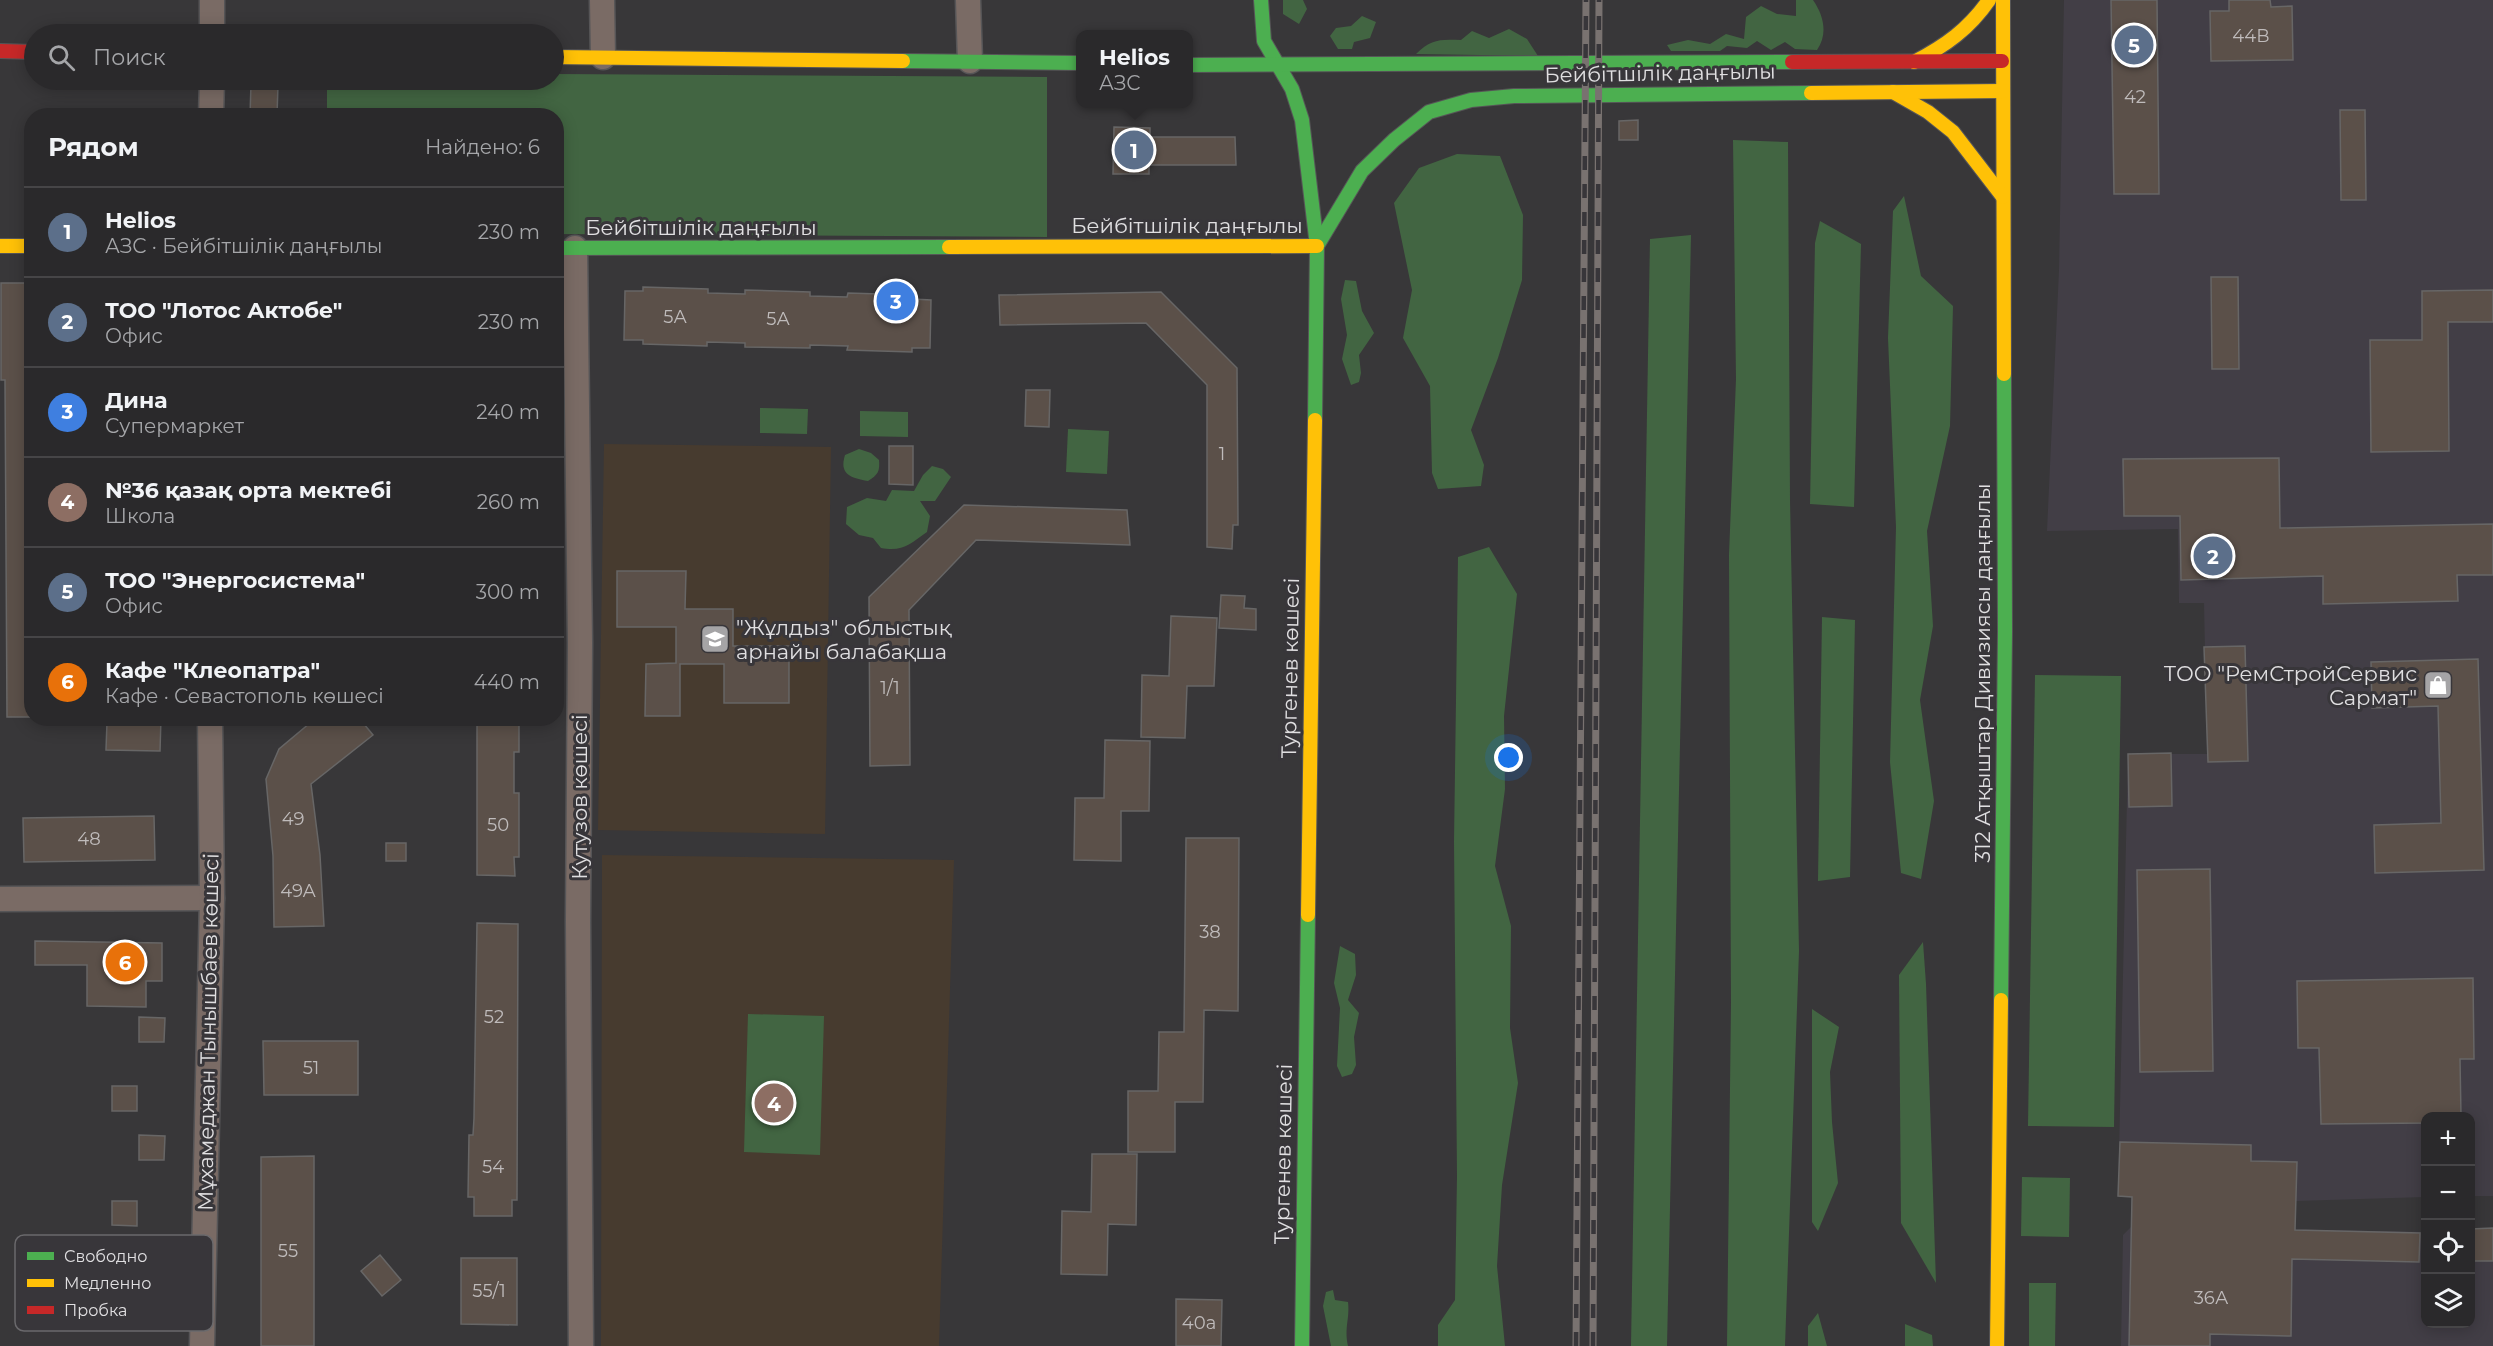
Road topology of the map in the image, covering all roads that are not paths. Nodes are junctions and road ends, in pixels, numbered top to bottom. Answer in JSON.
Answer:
{"nodes":[{"id":1,"x":213,"y":0,"type":"edge"},
{"id":2,"x":602,"y":0,"type":"edge"},
{"id":3,"x":968,"y":0,"type":"edge"},
{"id":4,"x":1262,"y":0,"type":"edge"},
{"id":5,"x":1989,"y":0,"type":"edge"},
{"id":6,"x":2002,"y":0,"type":"edge"},
{"id":7,"x":212,"y":24,"type":"edge"},
{"id":8,"x":0,"y":51,"type":"edge"},
{"id":9,"x":24,"y":52,"type":"edge"},
{"id":10,"x":564,"y":57,"type":"edge"},
{"id":11,"x":603,"y":57,"type":"junction"},
{"id":12,"x":969,"y":61,"type":"junction"},
{"id":13,"x":2002,"y":61,"type":"junction"},
{"id":14,"x":1914,"y":62,"type":"junction"},
{"id":15,"x":1076,"y":63,"type":"edge"},
{"id":16,"x":1193,"y":65,"type":"edge"},
{"id":17,"x":1279,"y":66,"type":"junction"},
{"id":18,"x":212,"y":90,"type":"edge"},
{"id":19,"x":2003,"y":91,"type":"junction"},
{"id":20,"x":1893,"y":92,"type":"junction"},
{"id":21,"x":211,"y":108,"type":"edge"},
{"id":22,"x":2003,"y":197,"type":"junction"},
{"id":23,"x":0,"y":246,"type":"edge"},
{"id":24,"x":24,"y":246,"type":"edge"},
{"id":25,"x":1317,"y":246,"type":"junction"},
{"id":26,"x":566,"y":248,"type":"edge"},
{"id":27,"x":210,"y":726,"type":"edge"},
{"id":28,"x":212,"y":898,"type":"junction"},
{"id":29,"x":0,"y":899,"type":"edge"},
{"id":30,"x":204,"y":1235,"type":"edge"},
{"id":31,"x":201,"y":1331,"type":"edge"},
{"id":32,"x":201,"y":1346,"type":"edge"},
{"id":33,"x":581,"y":1346,"type":"edge"},
{"id":34,"x":1302,"y":1346,"type":"edge"},
{"id":35,"x":1997,"y":1346,"type":"edge"}],
"edges":[{"from":1,"to":7,"type":"street"},
{"from":2,"to":11,"type":"street"},
{"from":3,"to":12,"type":"street"},
{"from":4,"to":17,"type":"main road","name":"Тургенев көшесі"},
{"from":5,"to":14,"type":"main road"},
{"from":6,"to":13,"type":"main road","name":"312 Атқыштар Дивизиясы даңғылы"},
{"from":8,"to":9,"type":"main road"},
{"from":10,"to":11,"type":"main road"},
{"from":11,"to":12,"type":"main road"},
{"from":12,"to":15,"type":"main road"},
{"from":13,"to":14,"type":"main road","name":"Бейбітшілік даңғылы"},
{"from":13,"to":19,"type":"main road","name":"312 Атқыштар Дивизиясы даңғылы"},
{"from":14,"to":17,"type":"main road","name":"Бейбітшілік даңғылы"},
{"from":16,"to":17,"type":"main road","name":"Бейбітшілік даңғылы"},
{"from":17,"to":25,"type":"main road","name":"Тургенев көшесі"},
{"from":18,"to":21,"type":"street"},
{"from":19,"to":20,"type":"main road","name":"Бейбітшілік даңғылы"},
{"from":19,"to":22,"type":"main road","name":"312 Атқыштар Дивизиясы даңғылы"},
{"from":20,"to":22,"type":"main road"},
{"from":20,"to":25,"type":"main road","name":"Бейбітшілік даңғылы"},
{"from":22,"to":35,"type":"main road","name":"312 Атқыштар Дивизиясы даңғылы"},
{"from":23,"to":24,"type":"main road"},
{"from":25,"to":26,"type":"main road","name":"Бейбітшілік даңғылы"},
{"from":25,"to":34,"type":"main road","name":"Тургенев көшесі"},
{"from":26,"to":33,"type":"street","name":"Кутузов көшесі"},
{"from":27,"to":28,"type":"street","name":"Мұхамеджан Тынышбаев көшесі"},
{"from":28,"to":29,"type":"street"},
{"from":28,"to":30,"type":"street","name":"Мұхамеджан Тынышбаев көшесі"},
{"from":31,"to":32,"type":"street","name":"Мұхамеджан Тынышбаев көшесі"}]}
